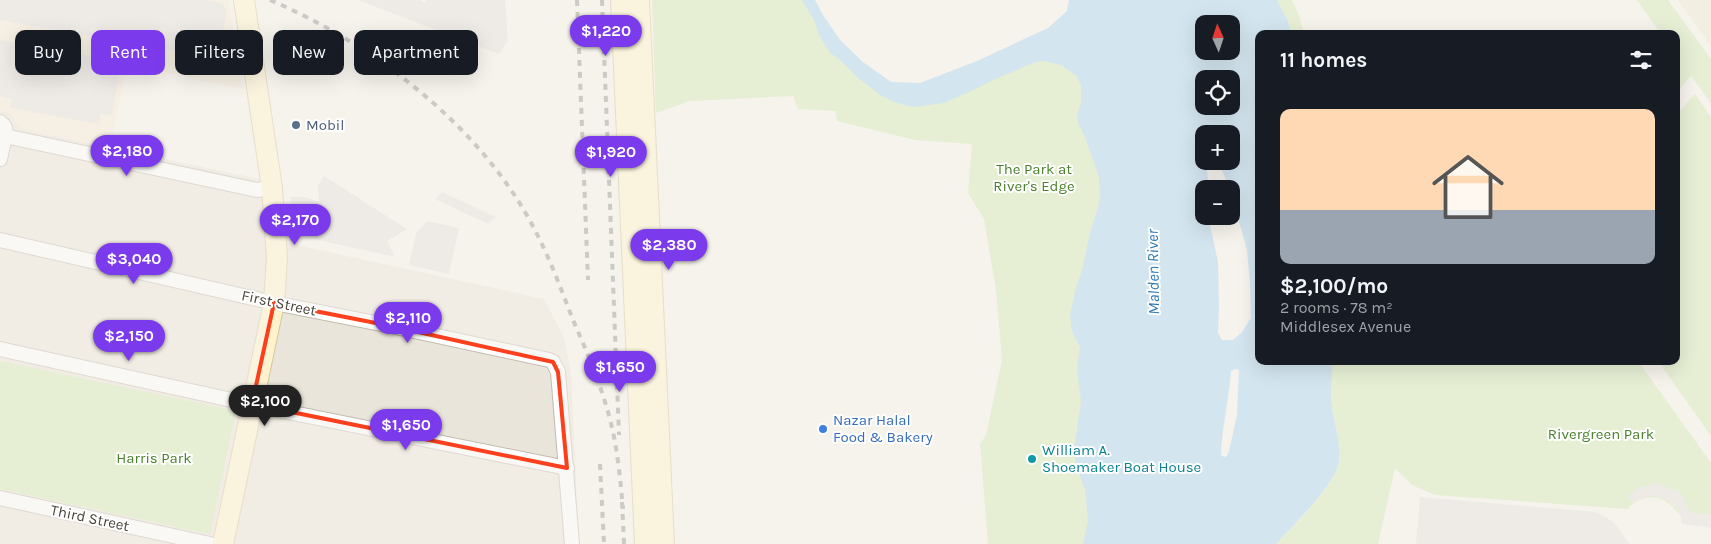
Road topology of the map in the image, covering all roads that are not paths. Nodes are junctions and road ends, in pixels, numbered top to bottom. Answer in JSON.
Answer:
{"nodes":[{"id":1,"x":244,"y":0,"type":"edge"},
{"id":2,"x":621,"y":0,"type":"edge"},
{"id":3,"x":639,"y":0,"type":"edge"},
{"id":4,"x":0,"y":122,"type":"edge"},
{"id":5,"x":5,"y":136,"type":"junction"},
{"id":6,"x":0,"y":159,"type":"edge"},
{"id":7,"x":272,"y":188,"type":"junction"},
{"id":8,"x":0,"y":240,"type":"edge"},
{"id":9,"x":274,"y":303,"type":"junction"},
{"id":10,"x":0,"y":349,"type":"edge"},
{"id":11,"x":252,"y":404,"type":"junction"},
{"id":12,"x":567,"y":468,"type":"junction"},
{"id":13,"x":0,"y":498,"type":"edge"},
{"id":14,"x":210,"y":544,"type":"edge"},
{"id":15,"x":223,"y":544,"type":"edge"},
{"id":16,"x":572,"y":544,"type":"edge"},
{"id":17,"x":645,"y":544,"type":"edge"},
{"id":18,"x":664,"y":544,"type":"edge"}],
"edges":[{"from":1,"to":7,"type":"main road"},
{"from":2,"to":17,"type":"main road"},
{"from":3,"to":18,"type":"main road"},
{"from":4,"to":5,"type":"street"},
{"from":5,"to":6,"type":"street"},
{"from":5,"to":7,"type":"street"},
{"from":7,"to":9,"type":"main road"},
{"from":8,"to":9,"type":"street","name":"First Street"},
{"from":9,"to":11,"type":"main road"},
{"from":9,"to":12,"type":"street","name":"First Street"},
{"from":10,"to":11,"type":"street"},
{"from":11,"to":12,"type":"street"},
{"from":11,"to":15,"type":"main road"},
{"from":12,"to":16,"type":"street"},
{"from":13,"to":14,"type":"street","name":"Third Street"}]}
